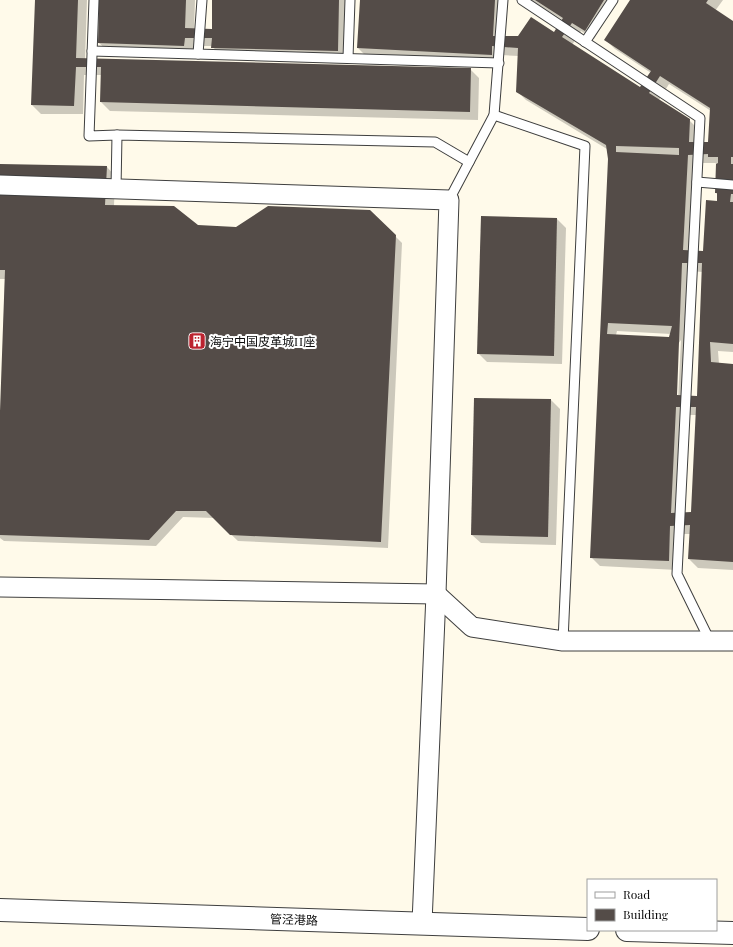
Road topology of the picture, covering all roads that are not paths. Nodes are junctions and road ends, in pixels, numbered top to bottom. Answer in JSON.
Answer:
{"nodes":[{"id":1,"x":94,"y":0,"type":"edge"},
{"id":2,"x":202,"y":0,"type":"edge"},
{"id":3,"x":350,"y":0,"type":"edge"},
{"id":4,"x":504,"y":0,"type":"edge"},
{"id":5,"x":522,"y":0,"type":"edge"},
{"id":6,"x":613,"y":0,"type":"edge"},
{"id":7,"x":586,"y":42,"type":"junction"},
{"id":8,"x":92,"y":51,"type":"junction"},
{"id":9,"x":198,"y":54,"type":"junction"},
{"id":10,"x":348,"y":58,"type":"junction"},
{"id":11,"x":499,"y":63,"type":"junction"},
{"id":12,"x":494,"y":115,"type":"junction"},
{"id":13,"x":117,"y":135,"type":"junction"},
{"id":14,"x":469,"y":162,"type":"junction"},
{"id":15,"x":697,"y":182,"type":"junction"},
{"id":16,"x":0,"y":185,"type":"edge"},
{"id":17,"x":733,"y":186,"type":"edge"},
{"id":18,"x":116,"y":189,"type":"junction"},
{"id":19,"x":449,"y":200,"type":"junction"},
{"id":20,"x":0,"y":587,"type":"edge"},
{"id":21,"x":436,"y":594,"type":"junction"},
{"id":22,"x":563,"y":641,"type":"junction"},
{"id":23,"x":710,"y":641,"type":"junction"},
{"id":24,"x":733,"y":642,"type":"edge"},
{"id":25,"x":0,"y":910,"type":"edge"},
{"id":26,"x":422,"y":923,"type":"junction"},
{"id":27,"x":587,"y":929,"type":"edge"},
{"id":28,"x":654,"y":931,"type":"edge"},
{"id":29,"x":733,"y":934,"type":"edge"}],
"edges":[{"from":1,"to":8,"type":"lane"},
{"from":2,"to":9,"type":"lane"},
{"from":3,"to":10,"type":"lane"},
{"from":4,"to":11,"type":"lane"},
{"from":5,"to":7,"type":"lane"},
{"from":6,"to":7,"type":"lane"},
{"from":7,"to":15,"type":"lane"},
{"from":8,"to":9,"type":"lane"},
{"from":8,"to":13,"type":"lane"},
{"from":9,"to":10,"type":"lane"},
{"from":10,"to":11,"type":"lane"},
{"from":11,"to":12,"type":"lane"},
{"from":12,"to":14,"type":"lane"},
{"from":12,"to":22,"type":"lane"},
{"from":13,"to":14,"type":"lane"},
{"from":13,"to":18,"type":"lane"},
{"from":14,"to":19,"type":"lane"},
{"from":15,"to":17,"type":"lane"},
{"from":15,"to":23,"type":"lane"},
{"from":16,"to":18,"type":"street"},
{"from":18,"to":19,"type":"street"},
{"from":19,"to":21,"type":"street"},
{"from":20,"to":21,"type":"street"},
{"from":21,"to":22,"type":"street"},
{"from":21,"to":26,"type":"street"},
{"from":22,"to":23,"type":"street"},
{"from":23,"to":24,"type":"street"},
{"from":25,"to":26,"type":"street","name":"管泾港路"},
{"from":26,"to":27,"type":"street","name":"管泾港路"},
{"from":28,"to":29,"type":"street"}]}
